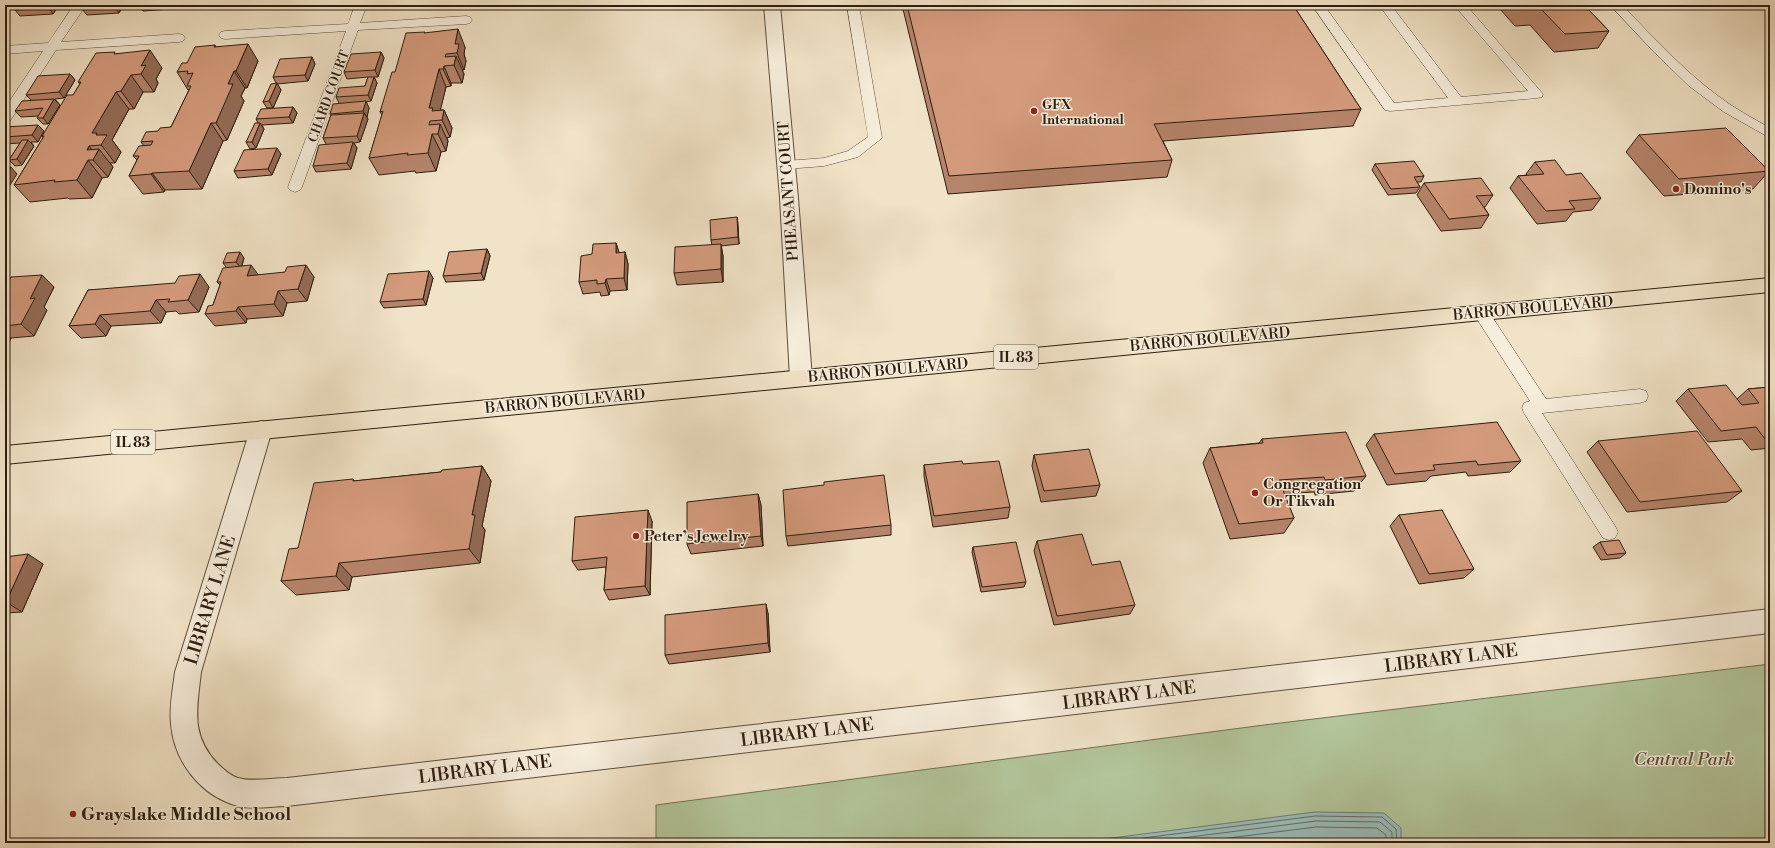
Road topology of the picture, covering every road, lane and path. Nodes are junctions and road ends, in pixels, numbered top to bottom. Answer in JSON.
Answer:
{"nodes":[{"id":1,"x":80,"y":5,"type":"edge"},
{"id":2,"x":361,"y":5,"type":"edge"},
{"id":3,"x":772,"y":5,"type":"edge"},
{"id":4,"x":853,"y":5,"type":"edge"},
{"id":5,"x":1318,"y":5,"type":"edge"},
{"id":6,"x":1385,"y":5,"type":"edge"},
{"id":7,"x":1460,"y":5,"type":"edge"},
{"id":8,"x":1616,"y":5,"type":"edge"},
{"id":9,"x":466,"y":20,"type":"dead end"},
{"id":10,"x":353,"y":26,"type":"junction"},
{"id":11,"x":225,"y":35,"type":"dead end"},
{"id":12,"x":179,"y":38,"type":"dead end"},
{"id":13,"x":53,"y":46,"type":"junction"},
{"id":14,"x":5,"y":50,"type":"edge"},
{"id":15,"x":1457,"y":101,"type":"junction"},
{"id":16,"x":5,"y":118,"type":"edge"},
{"id":17,"x":1770,"y":134,"type":"edge"},
{"id":18,"x":786,"y":165,"type":"junction"},
{"id":19,"x":295,"y":187,"type":"dead end"},
{"id":20,"x":1770,"y":285,"type":"edge"},
{"id":21,"x":1481,"y":313,"type":"junction"},
{"id":22,"x":800,"y":378,"type":"junction"},
{"id":23,"x":1640,"y":396,"type":"dead end"},
{"id":24,"x":1542,"y":406,"type":"junction"},
{"id":25,"x":261,"y":430,"type":"junction"},
{"id":26,"x":5,"y":454,"type":"edge"},
{"id":27,"x":1609,"y":532,"type":"dead end"},
{"id":28,"x":1770,"y":621,"type":"edge"}],
"edges":[{"from":1,"to":13,"type":"lane"},
{"from":2,"to":10,"type":"lane","name":"CHARD COURT"},
{"from":3,"to":18,"type":"street","name":"PHEASANT COURT"},
{"from":4,"to":18,"type":"lane"},
{"from":5,"to":15,"type":"lane"},
{"from":6,"to":15,"type":"lane"},
{"from":7,"to":15,"type":"lane"},
{"from":8,"to":17,"type":"lane"},
{"from":9,"to":10,"type":"lane"},
{"from":10,"to":11,"type":"lane"},
{"from":10,"to":19,"type":"lane","name":"CHARD COURT"},
{"from":12,"to":13,"type":"lane"},
{"from":13,"to":14,"type":"lane"},
{"from":13,"to":16,"type":"lane"},
{"from":18,"to":22,"type":"street","name":"PHEASANT COURT"},
{"from":20,"to":21,"type":"main road","name":"BARRON BOULEVARD","number":"IL 83"},
{"from":21,"to":22,"type":"main road","name":"BARRON BOULEVARD","number":"IL 83"},
{"from":21,"to":24,"type":"lane"},
{"from":22,"to":25,"type":"main road","name":"BARRON BOULEVARD","number":"IL 83"},
{"from":23,"to":24,"type":"lane"},
{"from":24,"to":27,"type":"lane"},
{"from":25,"to":26,"type":"main road","name":"BARRON BOULEVARD","number":"IL 83"},
{"from":25,"to":28,"type":"street","name":"LIBRARY LANE"}]}
